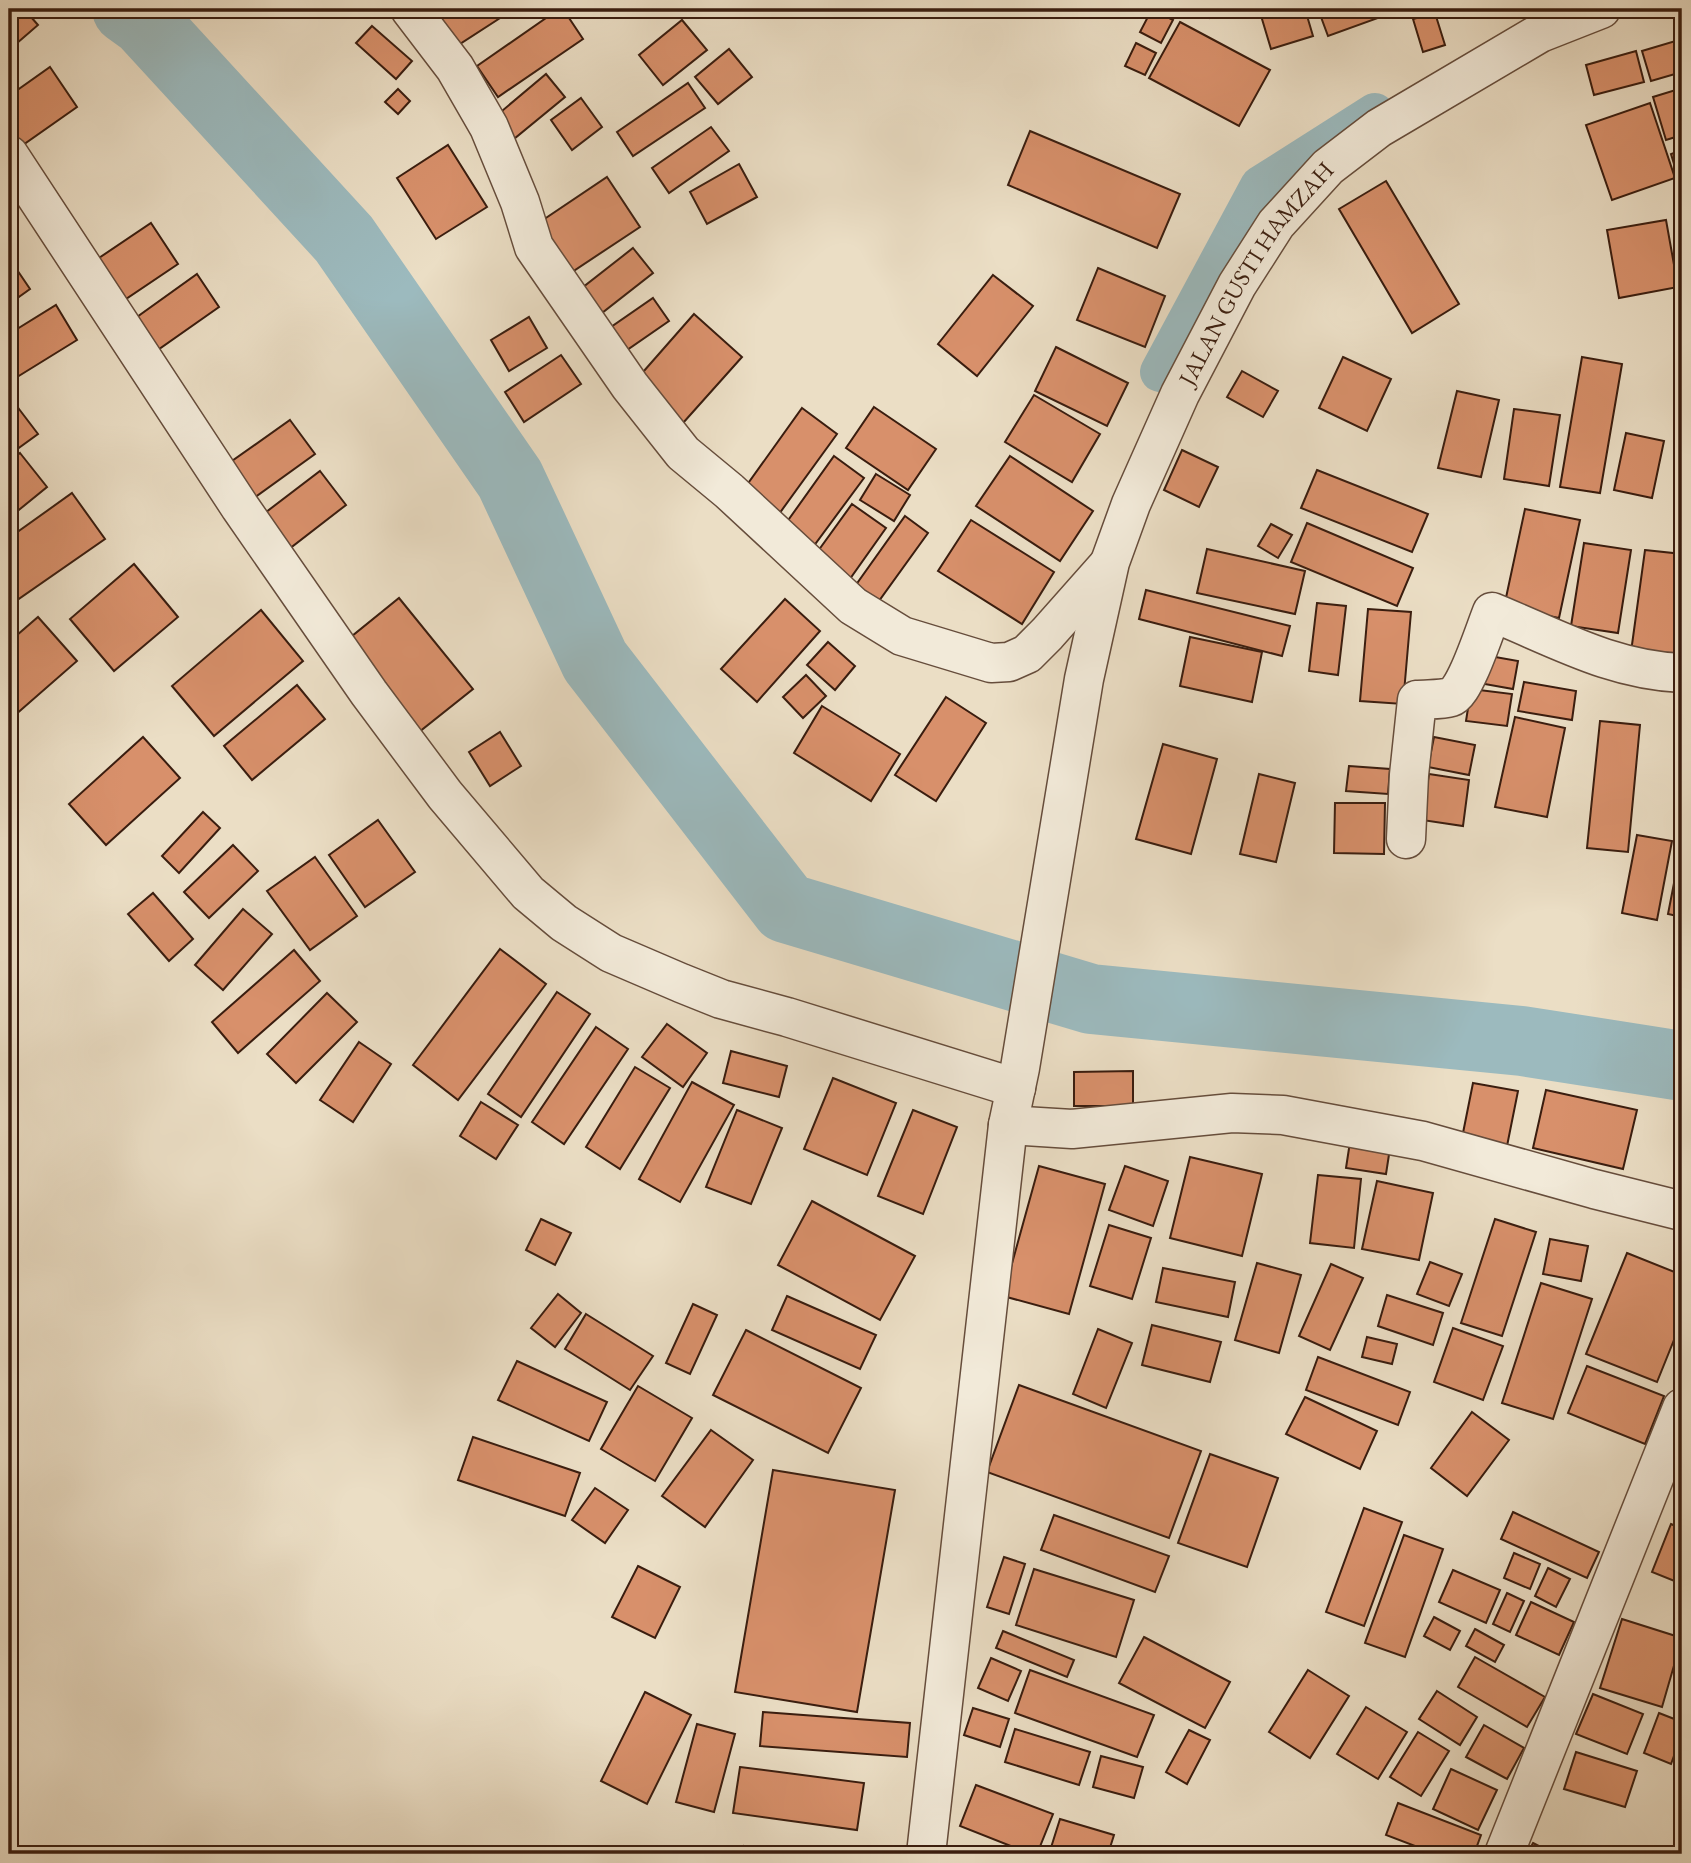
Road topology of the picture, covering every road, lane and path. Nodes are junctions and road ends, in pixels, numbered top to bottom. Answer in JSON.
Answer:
{"nodes":[{"id":1,"x":410,"y":9,"type":"edge"},
{"id":2,"x":1601,"y":9,"type":"edge"},
{"id":3,"x":1536,"y":21,"type":"edge"},
{"id":4,"x":9,"y":155,"type":"edge"},
{"id":5,"x":1110,"y":562,"type":"junction"},
{"id":6,"x":1682,"y":673,"type":"edge"},
{"id":7,"x":1406,"y":839,"type":"dead end"},
{"id":8,"x":1018,"y":1078,"type":"junction"},
{"id":9,"x":1008,"y":1125,"type":"junction"},
{"id":10,"x":1682,"y":1211,"type":"edge"},
{"id":11,"x":1682,"y":1408,"type":"edge"},
{"id":12,"x":926,"y":1854,"type":"edge"},
{"id":13,"x":1503,"y":1854,"type":"edge"}],
"edges":[{"from":1,"to":5,"type":"street"},
{"from":2,"to":3,"type":"street","name":"JALAN GUSTI HAMZAH"},
{"from":3,"to":5,"type":"street","name":"JALAN GUSTI HAMZAH"},
{"from":4,"to":8,"type":"street"},
{"from":5,"to":8,"type":"street","name":"JALAN GUSTI HAMZAH"},
{"from":6,"to":7,"type":"street"},
{"from":8,"to":9,"type":"street","name":"JALAN GUSTI HAMZAH"},
{"from":9,"to":10,"type":"street"},
{"from":9,"to":12,"type":"street","name":"JALAN GUSTI HAMZAH"},
{"from":11,"to":13,"type":"street"}]}
